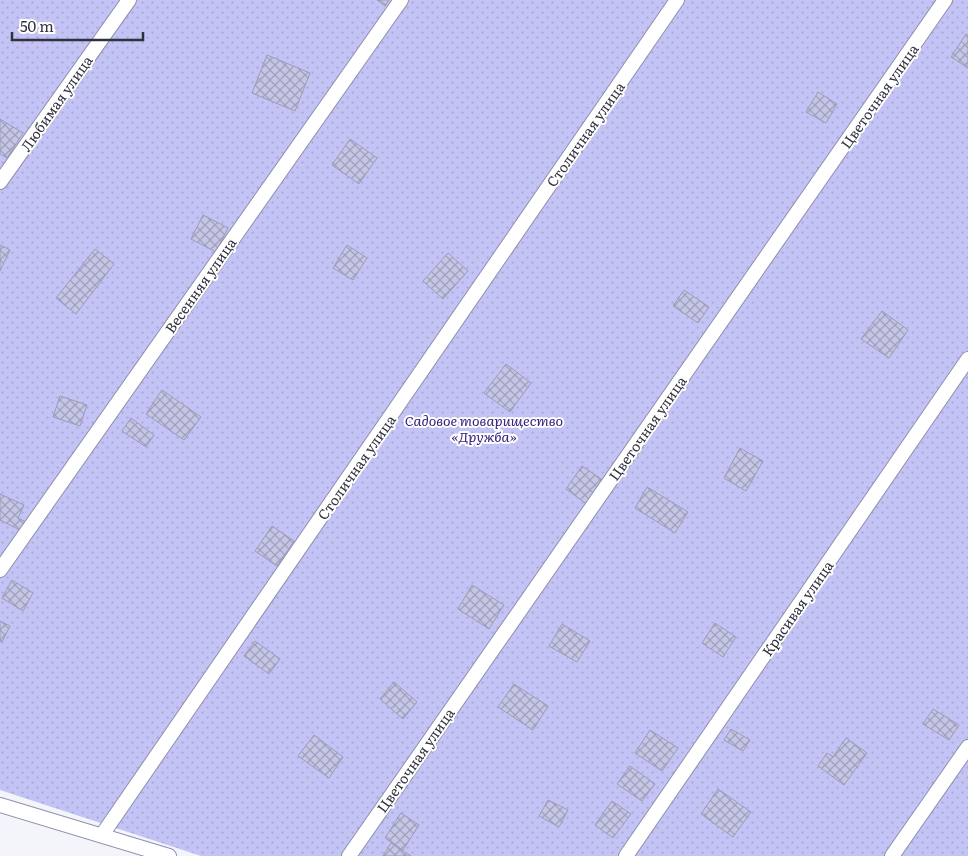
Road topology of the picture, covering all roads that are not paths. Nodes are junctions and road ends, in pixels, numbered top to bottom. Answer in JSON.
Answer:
{"nodes":[{"id":1,"x":129,"y":0,"type":"edge"},
{"id":2,"x":401,"y":0,"type":"edge"},
{"id":3,"x":677,"y":0,"type":"edge"},
{"id":4,"x":945,"y":0,"type":"edge"},
{"id":5,"x":0,"y":182,"type":"edge"},
{"id":6,"x":968,"y":359,"type":"edge"},
{"id":7,"x":0,"y":570,"type":"edge"},
{"id":8,"x":968,"y":747,"type":"edge"},
{"id":9,"x":0,"y":805,"type":"edge"},
{"id":10,"x":102,"y":835,"type":"junction"},
{"id":11,"x":169,"y":856,"type":"edge"},
{"id":12,"x":349,"y":856,"type":"edge"},
{"id":13,"x":626,"y":856,"type":"edge"},
{"id":14,"x":892,"y":856,"type":"edge"}],
"edges":[{"from":1,"to":5,"type":"street","name":"Любимая улица"},
{"from":2,"to":7,"type":"street","name":"Весенняя улица"},
{"from":3,"to":10,"type":"street","name":"Столичная улица"},
{"from":4,"to":12,"type":"street","name":"Цветочная улица"},
{"from":6,"to":13,"type":"street","name":"Красивая улица"},
{"from":8,"to":14,"type":"street"},
{"from":9,"to":10,"type":"street"},
{"from":10,"to":11,"type":"street"}]}
